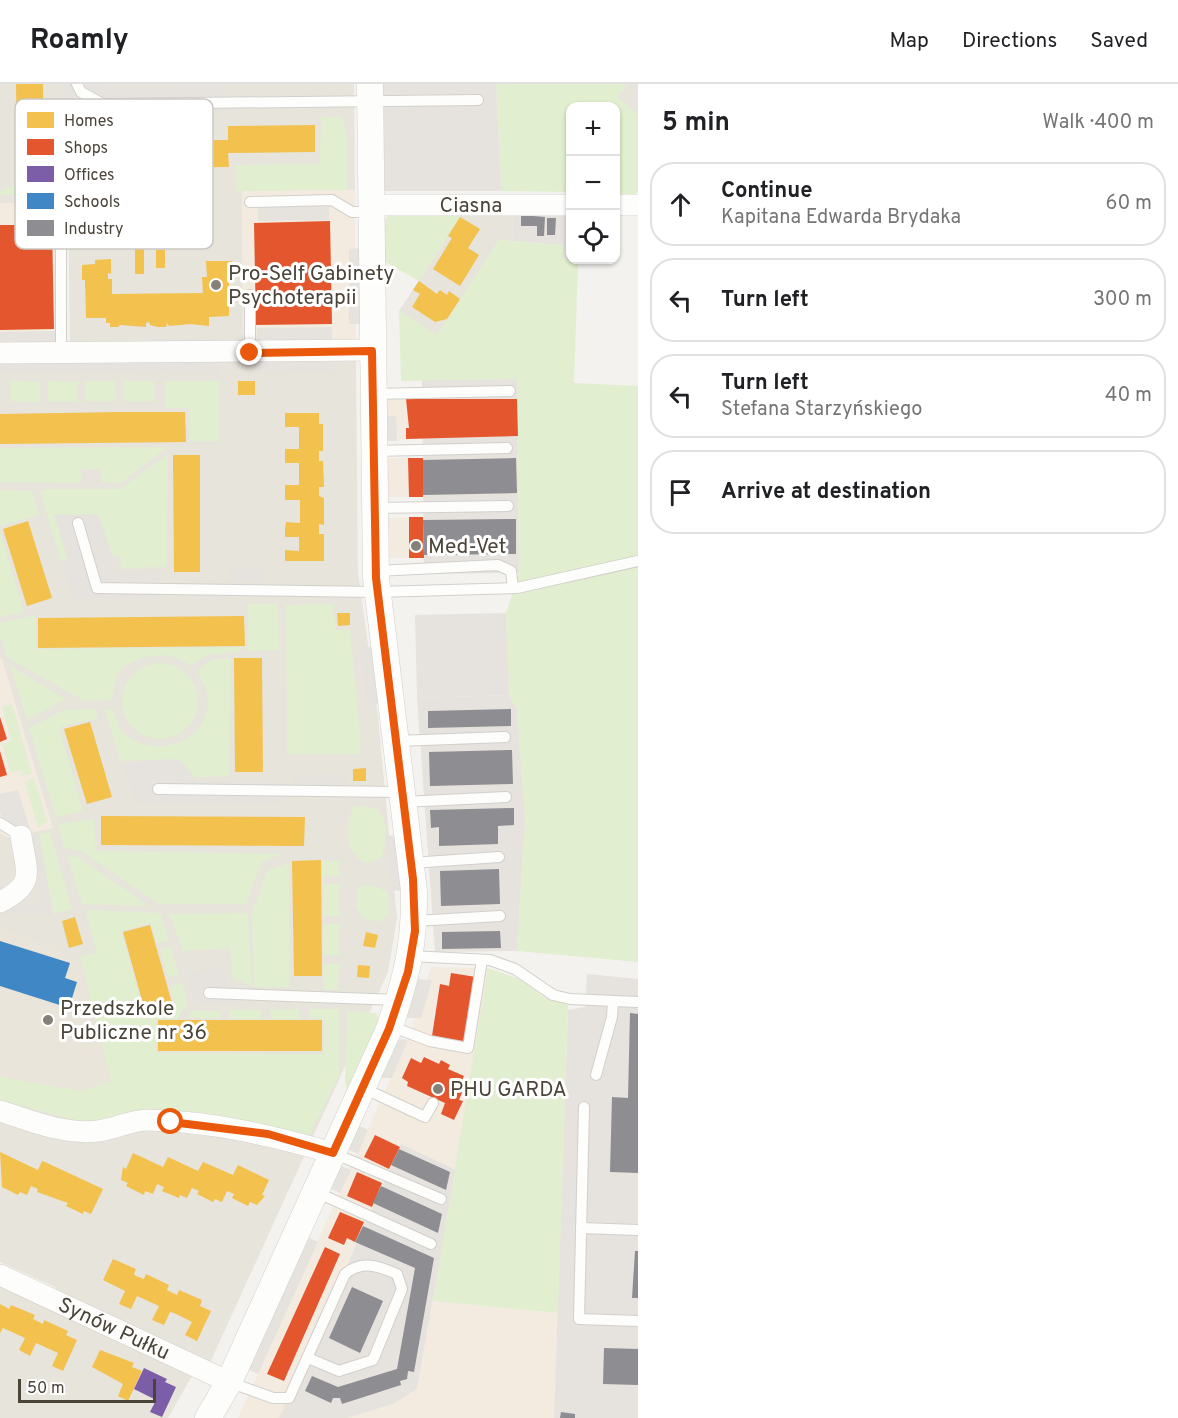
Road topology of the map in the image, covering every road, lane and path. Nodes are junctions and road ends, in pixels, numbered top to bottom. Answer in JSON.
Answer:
{"nodes":[{"id":1,"x":77,"y":84,"type":"edge"},
{"id":2,"x":370,"y":93,"type":"edge"},
{"id":3,"x":94,"y":99,"type":"edge"},
{"id":4,"x":213,"y":99,"type":"edge"},
{"id":5,"x":478,"y":100,"type":"dead end"},
{"id":6,"x":250,"y":201,"type":"dead end"},
{"id":7,"x":566,"y":205,"type":"edge"},
{"id":8,"x":620,"y":205,"type":"edge"},
{"id":9,"x":638,"y":205,"type":"edge"},
{"id":10,"x":371,"y":208,"type":"junction"},
{"id":11,"x":62,"y":249,"type":"edge"},
{"id":12,"x":250,"y":295,"type":"dead end"},
{"id":13,"x":372,"y":351,"type":"junction"},
{"id":14,"x":0,"y":353,"type":"edge"},
{"id":15,"x":61,"y":353,"type":"junction"},
{"id":16,"x":250,"y":353,"type":"junction"},
{"id":17,"x":510,"y":391,"type":"dead end"},
{"id":18,"x":373,"y":394,"type":"junction"},
{"id":19,"x":507,"y":448,"type":"dead end"},
{"id":20,"x":374,"y":451,"type":"junction"},
{"id":21,"x":508,"y":506,"type":"dead end"},
{"id":22,"x":375,"y":508,"type":"junction"},
{"id":23,"x":78,"y":523,"type":"dead end"},
{"id":24,"x":638,"y":561,"type":"edge"},
{"id":25,"x":377,"y":581,"type":"junction"},
{"id":26,"x":513,"y":588,"type":"junction"},
{"id":27,"x":505,"y":737,"type":"dead end"},
{"id":28,"x":396,"y":741,"type":"junction"},
{"id":29,"x":158,"y":789,"type":"dead end"},
{"id":30,"x":403,"y":797,"type":"junction"},
{"id":31,"x":506,"y":797,"type":"dead end"},
{"id":32,"x":0,"y":823,"type":"edge"},
{"id":33,"x":21,"y":836,"type":"joint"},
{"id":34,"x":499,"y":857,"type":"dead end"},
{"id":35,"x":411,"y":863,"type":"junction"},
{"id":36,"x":0,"y":902,"type":"edge"},
{"id":37,"x":500,"y":916,"type":"dead end"},
{"id":38,"x":415,"y":921,"type":"junction"},
{"id":39,"x":410,"y":956,"type":"junction"},
{"id":40,"x":482,"y":960,"type":"junction"},
{"id":41,"x":209,"y":993,"type":"dead end"},
{"id":42,"x":399,"y":1000,"type":"junction"},
{"id":43,"x":613,"y":1001,"type":"junction"},
{"id":44,"x":638,"y":1002,"type":"edge"},
{"id":45,"x":390,"y":1026,"type":"junction"},
{"id":46,"x":596,"y":1075,"type":"dead end"},
{"id":47,"x":363,"y":1088,"type":"junction"},
{"id":48,"x":433,"y":1103,"type":"dead end"},
{"id":49,"x":584,"y":1107,"type":"dead end"},
{"id":50,"x":0,"y":1112,"type":"edge"},
{"id":51,"x":333,"y":1153,"type":"junction"},
{"id":52,"x":316,"y":1192,"type":"junction"},
{"id":53,"x":441,"y":1199,"type":"dead end"},
{"id":54,"x":581,"y":1228,"type":"junction"},
{"id":55,"x":638,"y":1230,"type":"edge"},
{"id":56,"x":431,"y":1244,"type":"dead end"},
{"id":57,"x":0,"y":1275,"type":"edge"},
{"id":58,"x":638,"y":1321,"type":"edge"},
{"id":59,"x":308,"y":1358,"type":"junction"},
{"id":60,"x":229,"y":1382,"type":"junction"},
{"id":61,"x":208,"y":1418,"type":"edge"}],
"edges":[{"from":1,"to":3,"type":"lane"},
{"from":2,"to":4,"type":"lane"},
{"from":2,"to":5,"type":"lane"},
{"from":2,"to":10,"type":"street"},
{"from":6,"to":10,"type":"lane"},
{"from":7,"to":10,"type":"street","name":"Ciasna"},
{"from":8,"to":9,"type":"street"},
{"from":10,"to":13,"type":"street"},
{"from":11,"to":15,"type":"lane"},
{"from":12,"to":16,"type":"lane"},
{"from":13,"to":16,"type":"street"},
{"from":13,"to":18,"type":"street"},
{"from":14,"to":15,"type":"street"},
{"from":15,"to":16,"type":"street"},
{"from":17,"to":18,"type":"lane"},
{"from":18,"to":20,"type":"street"},
{"from":19,"to":20,"type":"lane"},
{"from":20,"to":22,"type":"street"},
{"from":21,"to":22,"type":"lane"},
{"from":22,"to":25,"type":"street"},
{"from":23,"to":25,"type":"lane"},
{"from":24,"to":26,"type":"lane"},
{"from":25,"to":26,"type":"lane"},
{"from":25,"to":26,"type":"lane"},
{"from":25,"to":28,"type":"street"},
{"from":27,"to":28,"type":"lane"},
{"from":28,"to":30,"type":"street"},
{"from":29,"to":30,"type":"lane"},
{"from":30,"to":31,"type":"lane"},
{"from":30,"to":35,"type":"street"},
{"from":32,"to":33,"type":"lane"},
{"from":33,"to":36,"type":"street"},
{"from":34,"to":35,"type":"lane"},
{"from":35,"to":38,"type":"street"},
{"from":37,"to":38,"type":"lane"},
{"from":38,"to":39,"type":"street"},
{"from":39,"to":40,"type":"lane"},
{"from":39,"to":42,"type":"street"},
{"from":40,"to":43,"type":"lane"},
{"from":40,"to":45,"type":"lane"},
{"from":41,"to":42,"type":"lane"},
{"from":42,"to":45,"type":"street"},
{"from":43,"to":44,"type":"lane"},
{"from":43,"to":46,"type":"lane"},
{"from":45,"to":47,"type":"street"},
{"from":47,"to":48,"type":"lane"},
{"from":47,"to":51,"type":"street"},
{"from":49,"to":54,"type":"lane"},
{"from":50,"to":51,"type":"street"},
{"from":51,"to":52,"type":"street"},
{"from":51,"to":53,"type":"lane"},
{"from":52,"to":56,"type":"lane"},
{"from":52,"to":60,"type":"street"},
{"from":54,"to":55,"type":"lane"},
{"from":54,"to":58,"type":"lane"},
{"from":57,"to":60,"type":"street","name":"Synów Pułku"},
{"from":59,"to":59,"type":"lane"},
{"from":59,"to":60,"type":"lane"},
{"from":60,"to":61,"type":"street"}]}
